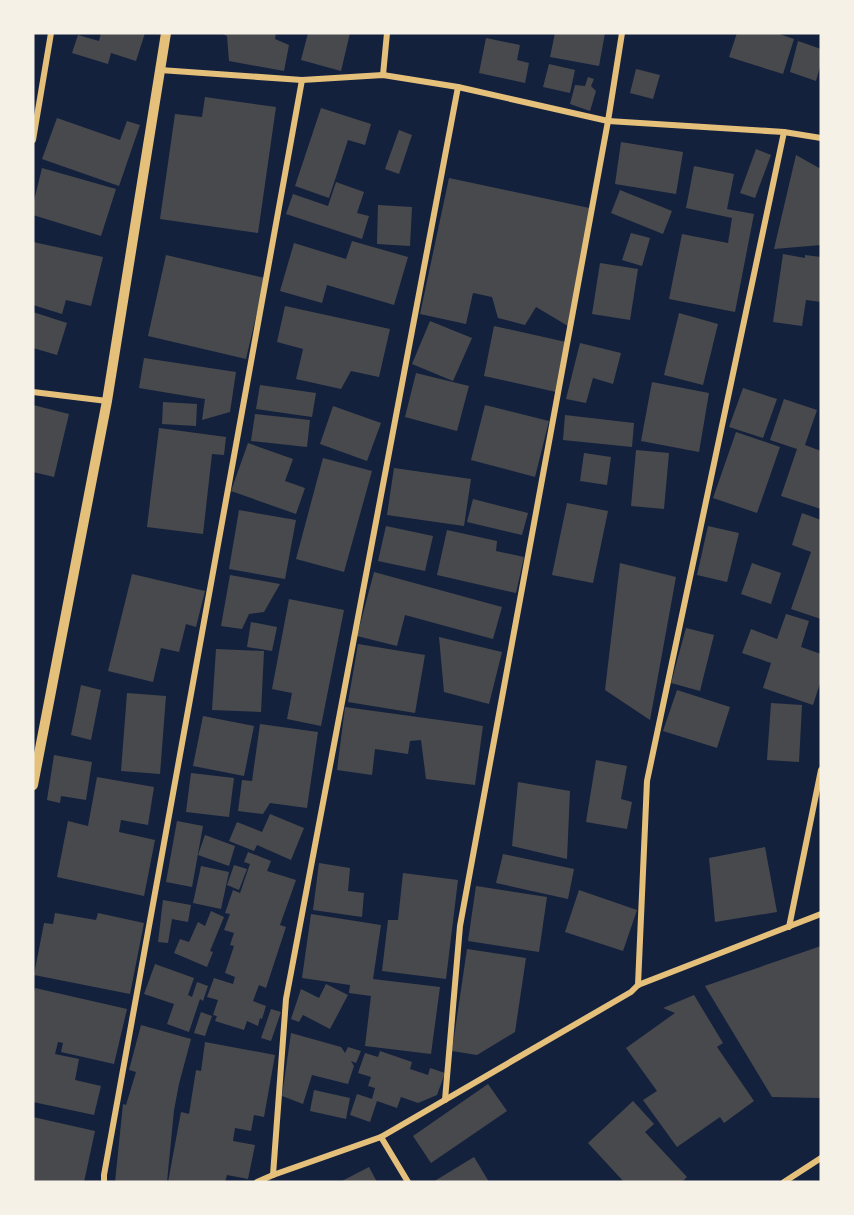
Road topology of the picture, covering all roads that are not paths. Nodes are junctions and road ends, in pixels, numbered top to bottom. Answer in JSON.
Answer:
{"nodes":[{"id":1,"x":51,"y":33,"type":"edge"},
{"id":2,"x":166,"y":33,"type":"edge"},
{"id":3,"x":387,"y":33,"type":"edge"},
{"id":4,"x":622,"y":33,"type":"edge"},
{"id":5,"x":160,"y":70,"type":"junction"},
{"id":6,"x":383,"y":75,"type":"junction"},
{"id":7,"x":302,"y":80,"type":"junction"},
{"id":8,"x":458,"y":87,"type":"junction"},
{"id":9,"x":608,"y":121,"type":"junction"},
{"id":10,"x":784,"y":132,"type":"junction"},
{"id":11,"x":821,"y":138,"type":"edge"},
{"id":12,"x":33,"y":140,"type":"edge"},
{"id":13,"x":33,"y":392,"type":"edge"},
{"id":14,"x":107,"y":401,"type":"junction"},
{"id":15,"x":821,"y":770,"type":"edge"},
{"id":16,"x":33,"y":785,"type":"edge"},
{"id":17,"x":821,"y":914,"type":"edge"},
{"id":18,"x":789,"y":927,"type":"junction"},
{"id":19,"x":638,"y":985,"type":"junction"},
{"id":20,"x":445,"y":1100,"type":"junction"},
{"id":21,"x":381,"y":1137,"type":"junction"},
{"id":22,"x":821,"y":1158,"type":"edge"},
{"id":23,"x":273,"y":1175,"type":"junction"},
{"id":24,"x":104,"y":1182,"type":"edge"},
{"id":25,"x":257,"y":1182,"type":"edge"},
{"id":26,"x":408,"y":1182,"type":"edge"},
{"id":27,"x":784,"y":1182,"type":"edge"}],
"edges":[{"from":1,"to":12,"type":"street"},
{"from":2,"to":5,"type":"street"},
{"from":3,"to":6,"type":"street"},
{"from":4,"to":9,"type":"street"},
{"from":5,"to":7,"type":"street"},
{"from":5,"to":14,"type":"street"},
{"from":6,"to":7,"type":"street"},
{"from":6,"to":8,"type":"street"},
{"from":7,"to":24,"type":"street"},
{"from":8,"to":9,"type":"street"},
{"from":8,"to":23,"type":"street"},
{"from":9,"to":10,"type":"street"},
{"from":9,"to":20,"type":"street"},
{"from":10,"to":11,"type":"street"},
{"from":10,"to":19,"type":"street"},
{"from":13,"to":14,"type":"street"},
{"from":14,"to":16,"type":"street"},
{"from":15,"to":18,"type":"street"},
{"from":17,"to":18,"type":"street"},
{"from":18,"to":19,"type":"street"},
{"from":19,"to":20,"type":"street"},
{"from":20,"to":21,"type":"street"},
{"from":21,"to":23,"type":"street"},
{"from":21,"to":26,"type":"street"},
{"from":22,"to":27,"type":"street"},
{"from":23,"to":25,"type":"street"}]}
